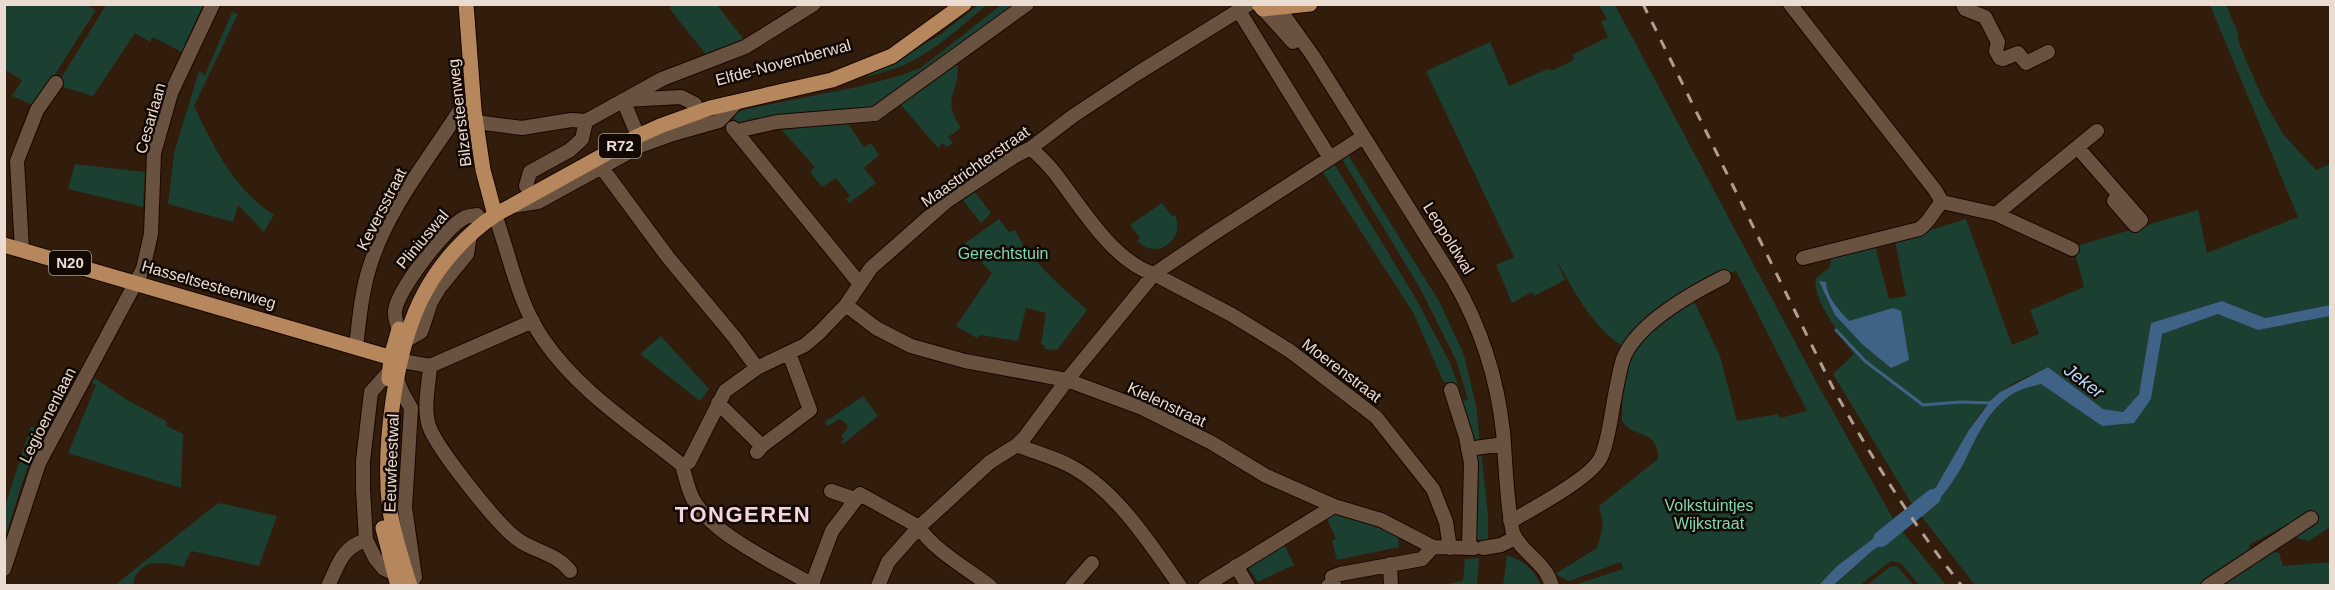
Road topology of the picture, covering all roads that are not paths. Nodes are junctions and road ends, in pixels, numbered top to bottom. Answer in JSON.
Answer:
{"nodes":[{"id":1,"x":213,"y":4,"type":"edge"},
{"id":2,"x":466,"y":4,"type":"edge"},
{"id":3,"x":813,"y":4,"type":"edge"},
{"id":4,"x":964,"y":4,"type":"edge"},
{"id":5,"x":1027,"y":4,"type":"edge"},
{"id":6,"x":1790,"y":4,"type":"edge"},
{"id":7,"x":1963,"y":4,"type":"edge"},
{"id":8,"x":1305,"y":5,"type":"edge"},
{"id":9,"x":1260,"y":7,"type":"edge"},
{"id":10,"x":1294,"y":28,"type":"junction"},
{"id":11,"x":912,"y":41,"type":"junction"},
{"id":12,"x":2048,"y":52,"type":"dead end"},
{"id":13,"x":1320,"y":69,"type":"junction"},
{"id":14,"x":56,"y":83,"type":"dead end"},
{"id":15,"x":623,"y":100,"type":"junction"},
{"id":16,"x":737,"y":102,"type":"junction"},
{"id":17,"x":695,"y":104,"type":"junction"},
{"id":18,"x":475,"y":116,"type":"junction"},
{"id":19,"x":586,"y":121,"type":"junction"},
{"id":20,"x":719,"y":121,"type":"junction"},
{"id":21,"x":737,"y":131,"type":"junction"},
{"id":22,"x":2097,"y":131,"type":"dead end"},
{"id":23,"x":636,"y":132,"type":"junction"},
{"id":24,"x":1363,"y":137,"type":"junction"},
{"id":25,"x":2078,"y":147,"type":"junction"},
{"id":26,"x":1031,"y":148,"type":"junction"},
{"id":27,"x":1330,"y":158,"type":"junction"},
{"id":28,"x":602,"y":168,"type":"junction"},
{"id":29,"x":526,"y":186,"type":"junction"},
{"id":30,"x":2120,"y":196,"type":"dead end"},
{"id":31,"x":1942,"y":202,"type":"junction"},
{"id":32,"x":510,"y":206,"type":"junction"},
{"id":33,"x":493,"y":210,"type":"junction"},
{"id":34,"x":1996,"y":214,"type":"junction"},
{"id":35,"x":5,"y":245,"type":"edge"},
{"id":36,"x":2072,"y":249,"type":"dead end"},
{"id":37,"x":22,"y":250,"type":"junction"},
{"id":38,"x":1803,"y":258,"type":"dead end"},
{"id":39,"x":1154,"y":274,"type":"junction"},
{"id":40,"x":1724,"y":277,"type":"dead end"},
{"id":41,"x":135,"y":282,"type":"junction"},
{"id":42,"x":860,"y":284,"type":"junction"},
{"id":43,"x":846,"y":305,"type":"junction"},
{"id":44,"x":533,"y":321,"type":"junction"},
{"id":45,"x":403,"y":335,"type":"junction"},
{"id":46,"x":356,"y":347,"type":"junction"},
{"id":47,"x":789,"y":353,"type":"junction"},
{"id":48,"x":430,"y":366,"type":"junction"},
{"id":49,"x":395,"y":367,"type":"junction"},
{"id":50,"x":757,"y":368,"type":"junction"},
{"id":51,"x":1067,"y":380,"type":"junction"},
{"id":52,"x":1451,"y":390,"type":"dead end"},
{"id":53,"x":718,"y":403,"type":"junction"},
{"id":54,"x":1504,"y":444,"type":"junction"},
{"id":55,"x":1017,"y":445,"type":"junction"},
{"id":56,"x":1468,"y":449,"type":"junction"},
{"id":57,"x":682,"y":465,"type":"junction"},
{"id":58,"x":831,"y":491,"type":"dead end"},
{"id":59,"x":855,"y":499,"type":"junction"},
{"id":60,"x":1334,"y":506,"type":"junction"},
{"id":61,"x":2311,"y":518,"type":"dead end"},
{"id":62,"x":1510,"y":520,"type":"junction"},
{"id":63,"x":919,"y":527,"type":"junction"},
{"id":64,"x":1515,"y":538,"type":"junction"},
{"id":65,"x":366,"y":540,"type":"junction"},
{"id":66,"x":1433,"y":547,"type":"junction"},
{"id":67,"x":1450,"y":548,"type":"junction"},
{"id":68,"x":1475,"y":548,"type":"junction"},
{"id":69,"x":1092,"y":563,"type":"dead end"},
{"id":70,"x":1390,"y":564,"type":"junction"},
{"id":71,"x":1236,"y":566,"type":"junction"},
{"id":72,"x":4,"y":569,"type":"edge"},
{"id":73,"x":570,"y":571,"type":"dead end"},
{"id":74,"x":396,"y":580,"type":"edge"},
{"id":75,"x":1332,"y":584,"type":"edge"},
{"id":76,"x":328,"y":585,"type":"edge"},
{"id":77,"x":410,"y":585,"type":"edge"},
{"id":78,"x":813,"y":585,"type":"edge"},
{"id":79,"x":878,"y":585,"type":"edge"},
{"id":80,"x":990,"y":585,"type":"edge"},
{"id":81,"x":1072,"y":585,"type":"edge"},
{"id":82,"x":1180,"y":585,"type":"edge"},
{"id":83,"x":1205,"y":585,"type":"edge"},
{"id":84,"x":1248,"y":585,"type":"edge"},
{"id":85,"x":1391,"y":585,"type":"edge"},
{"id":86,"x":1552,"y":585,"type":"edge"},
{"id":87,"x":2208,"y":585,"type":"edge"}],
"edges":[{"from":1,"to":41,"type":"street","name":"Cesarlaan"},
{"from":2,"to":18,"type":"main road","name":"Bilzersteenweg"},
{"from":3,"to":15,"type":"street"},
{"from":4,"to":11,"type":"main road","name":"Elfde-Novemberwal","number":"R72"},
{"from":5,"to":21,"type":"street"},
{"from":6,"to":31,"type":"street"},
{"from":7,"to":12,"type":"street"},
{"from":8,"to":9,"type":"main road"},
{"from":8,"to":10,"type":"street"},
{"from":9,"to":10,"type":"street","name":"Leopoldwal"},
{"from":9,"to":13,"type":"street","name":"Leopoldwal"},
{"from":9,"to":26,"type":"street","name":"Maastrichterstraat"},
{"from":9,"to":27,"type":"street"},
{"from":10,"to":13,"type":"street","name":"Leopoldwal"},
{"from":11,"to":16,"type":"main road","name":"Elfde-Novemberwal","number":"R72"},
{"from":11,"to":17,"type":"main road","name":"Elfde-Novemberwal","number":"R72"},
{"from":13,"to":24,"type":"street","name":"Leopoldwal"},
{"from":14,"to":37,"type":"street"},
{"from":15,"to":17,"type":"street"},
{"from":15,"to":19,"type":"street"},
{"from":15,"to":23,"type":"street"},
{"from":16,"to":20,"type":"street"},
{"from":16,"to":23,"type":"main road","number":"R72"},
{"from":17,"to":23,"type":"main road","number":"R72"},
{"from":18,"to":19,"type":"street"},
{"from":18,"to":33,"type":"main road","name":"Bilzersteenweg"},
{"from":18,"to":46,"type":"street","name":"Keversstraat"},
{"from":19,"to":29,"type":"street"},
{"from":20,"to":21,"type":"street"},
{"from":20,"to":28,"type":"street"},
{"from":21,"to":42,"type":"street"},
{"from":22,"to":25,"type":"street"},
{"from":23,"to":29,"type":"main road","number":"R72"},
{"from":23,"to":32,"type":"main road","number":"R72"},
{"from":24,"to":27,"type":"street"},
{"from":24,"to":54,"type":"street","name":"Leopoldwal"},
{"from":25,"to":30,"type":"street"},
{"from":25,"to":34,"type":"street"},
{"from":26,"to":39,"type":"street","name":"Moerenstraat"},
{"from":26,"to":42,"type":"street","name":"Maastrichterstraat"},
{"from":27,"to":39,"type":"street"},
{"from":28,"to":32,"type":"street"},
{"from":28,"to":50,"type":"street"},
{"from":29,"to":33,"type":"main road","number":"R72"},
{"from":31,"to":34,"type":"street"},
{"from":31,"to":38,"type":"street"},
{"from":32,"to":33,"type":"main road","number":"R72"},
{"from":33,"to":44,"type":"street"},
{"from":33,"to":45,"type":"main road","name":"Pliniuswal","number":"R72"},
{"from":33,"to":45,"type":"main road","name":"Pliniuswal","number":"R72"},
{"from":34,"to":36,"type":"street"},
{"from":35,"to":37,"type":"main road","name":"Hasseltsesteenweg","number":"N20"},
{"from":37,"to":41,"type":"main road","name":"Hasseltsesteenweg","number":"N20"},
{"from":39,"to":51,"type":"street"},
{"from":39,"to":67,"type":"street","name":"Moerenstraat"},
{"from":40,"to":62,"type":"street"},
{"from":41,"to":46,"type":"main road","name":"Hasseltsesteenweg","number":"N20"},
{"from":41,"to":72,"type":"street","name":"Legioenenlaan"},
{"from":42,"to":43,"type":"street","name":"Maastrichterstraat"},
{"from":43,"to":47,"type":"street","name":"Maastrichterstraat"},
{"from":43,"to":51,"type":"street","name":"Kielenstraat"},
{"from":44,"to":48,"type":"street"},
{"from":44,"to":57,"type":"street"},
{"from":45,"to":49,"type":"main road","name":"Pliniuswal","number":"R72"},
{"from":46,"to":49,"type":"main road","name":"Hasseltsesteenweg","number":"N20"},
{"from":47,"to":50,"type":"street","name":"Maastrichterstraat"},
{"from":47,"to":53,"type":"street"},
{"from":48,"to":49,"type":"street"},
{"from":48,"to":73,"type":"street"},
{"from":49,"to":65,"type":"street","name":"Eeuwfeestwal"},
{"from":49,"to":74,"type":"main road","name":"Eeuwfeestwal","number":"R72"},
{"from":49,"to":77,"type":"main road","name":"Eeuwfeestwal","number":"R72"},
{"from":50,"to":53,"type":"street","name":"Maastrichterstraat"},
{"from":51,"to":55,"type":"street"},
{"from":51,"to":60,"type":"street","name":"Kielenstraat"},
{"from":52,"to":56,"type":"street"},
{"from":53,"to":57,"type":"street","name":"Maastrichterstraat"},
{"from":54,"to":56,"type":"street"},
{"from":54,"to":62,"type":"street","name":"Leopoldwal"},
{"from":55,"to":63,"type":"street"},
{"from":55,"to":82,"type":"street"},
{"from":56,"to":68,"type":"street"},
{"from":57,"to":78,"type":"street"},
{"from":58,"to":59,"type":"street"},
{"from":59,"to":63,"type":"street"},
{"from":59,"to":78,"type":"street"},
{"from":60,"to":66,"type":"street","name":"Kielenstraat"},
{"from":60,"to":71,"type":"street"},
{"from":61,"to":87,"type":"street"},
{"from":62,"to":64,"type":"street","name":"Leopoldwal"},
{"from":63,"to":79,"type":"street"},
{"from":63,"to":80,"type":"street"},
{"from":64,"to":68,"type":"street","name":"Kielenstraat"},
{"from":64,"to":86,"type":"street"},
{"from":65,"to":74,"type":"street","name":"Eeuwfeestwal"},
{"from":65,"to":76,"type":"street"},
{"from":66,"to":67,"type":"street","name":"Kielenstraat"},
{"from":66,"to":70,"type":"street"},
{"from":67,"to":68,"type":"street","name":"Kielenstraat"},
{"from":69,"to":81,"type":"street"},
{"from":70,"to":75,"type":"street"},
{"from":70,"to":85,"type":"street"},
{"from":71,"to":83,"type":"street"},
{"from":71,"to":84,"type":"street"}]}
